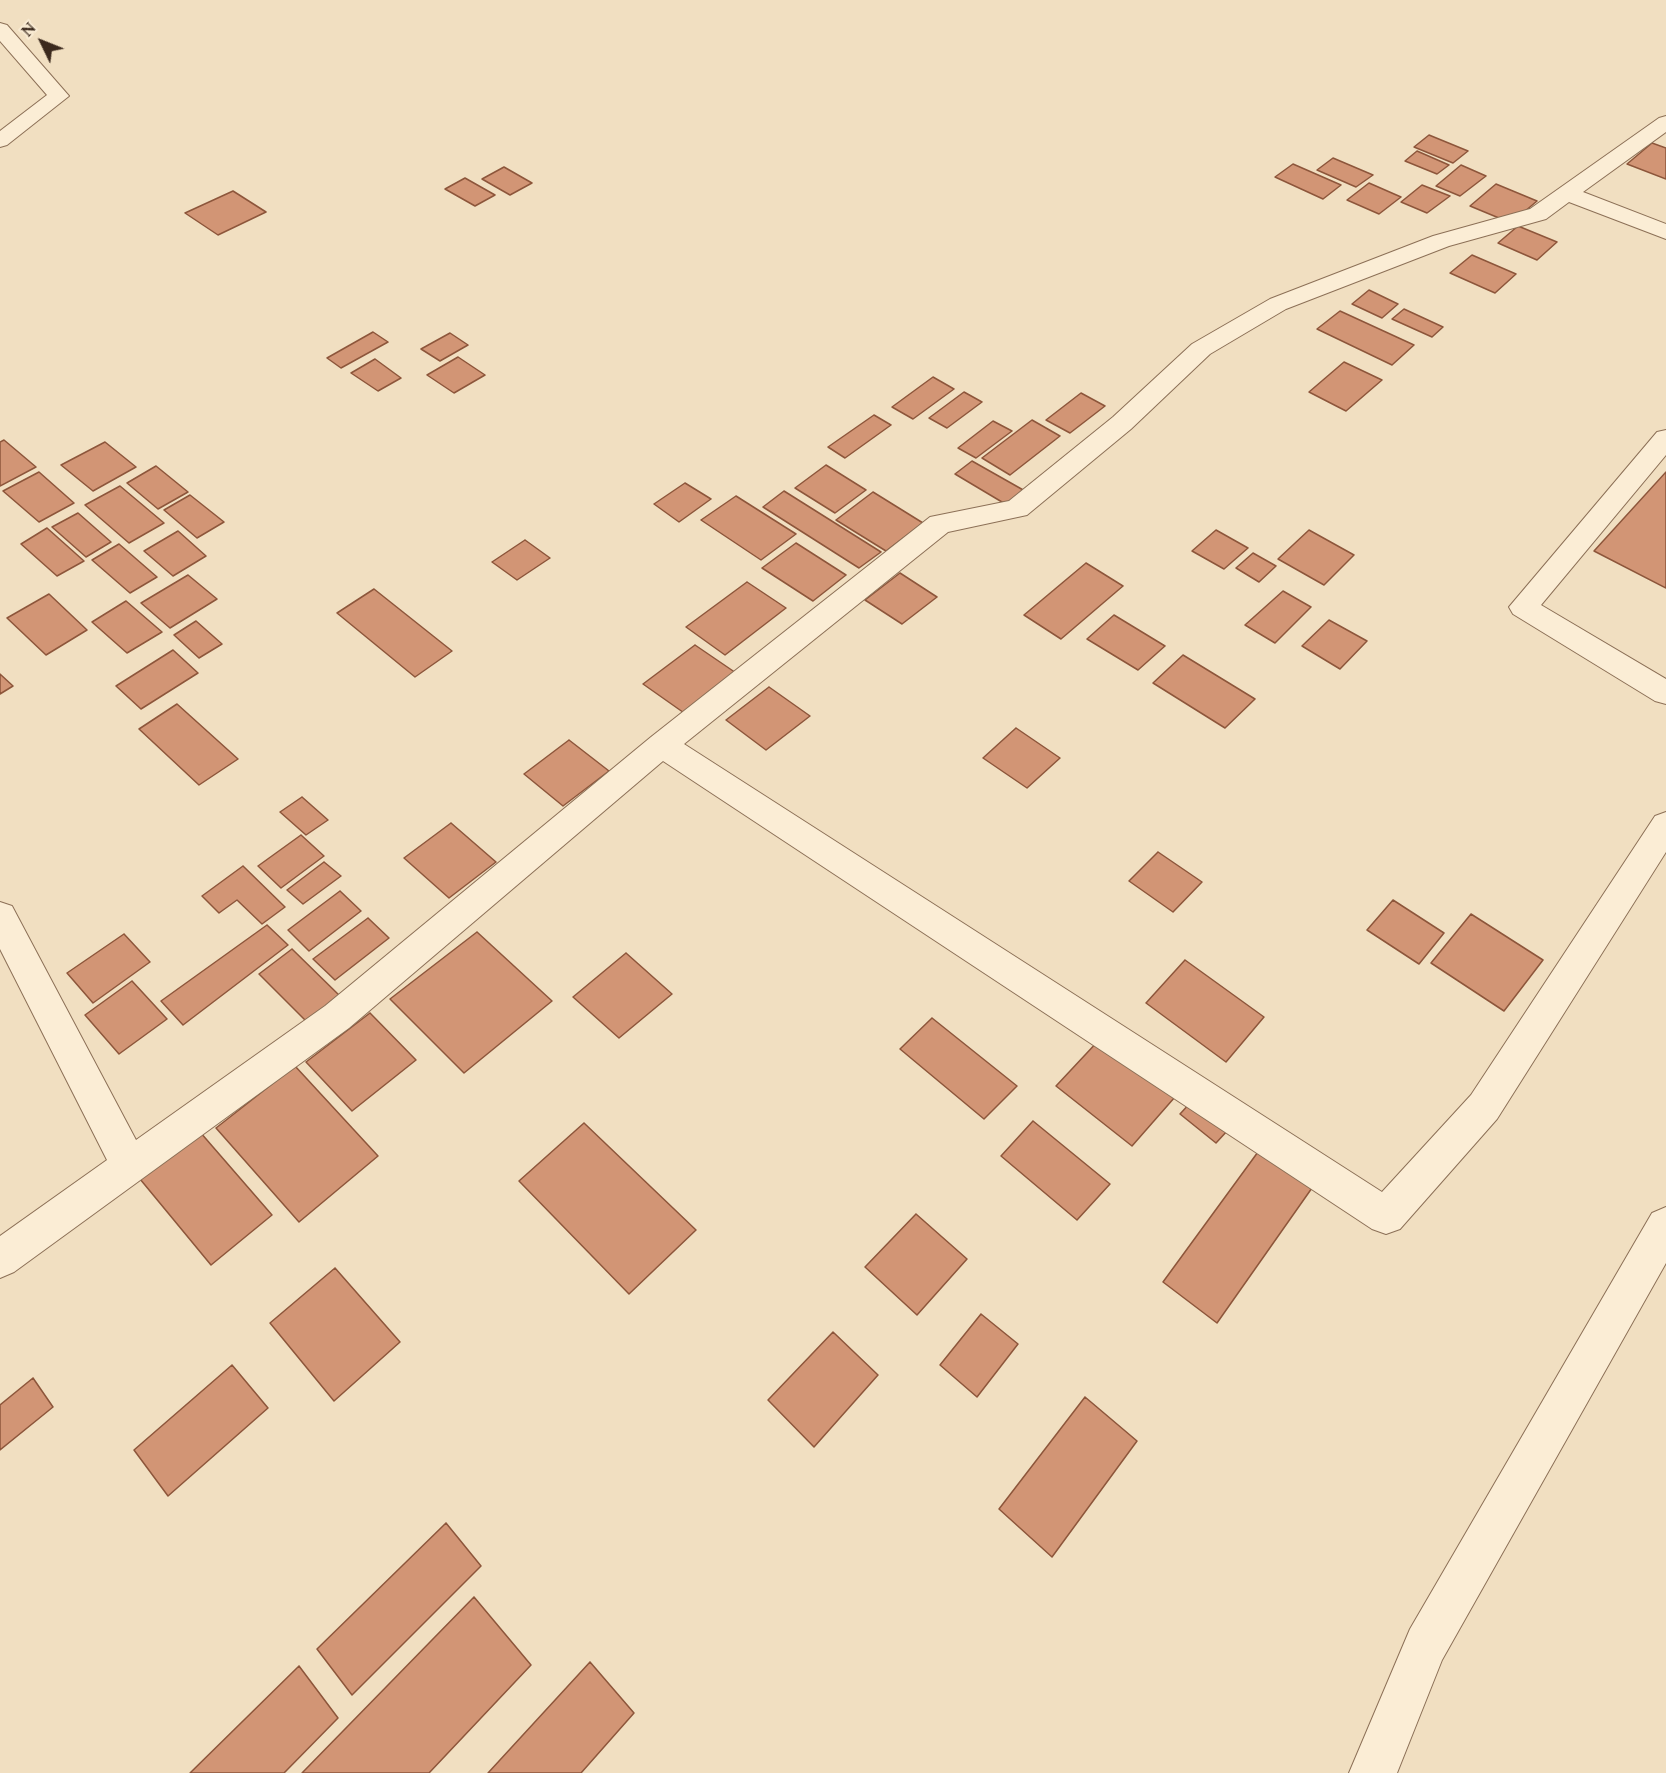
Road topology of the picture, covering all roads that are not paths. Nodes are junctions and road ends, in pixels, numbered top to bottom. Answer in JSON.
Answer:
{"nodes":[{"id":1,"x":0,"y":29,"type":"edge"},
{"id":2,"x":1666,"y":122,"type":"edge"},
{"id":3,"x":0,"y":141,"type":"edge"},
{"id":4,"x":1567,"y":193,"type":"junction"},
{"id":5,"x":1666,"y":232,"type":"edge"},
{"id":6,"x":1666,"y":438,"type":"edge"},
{"id":7,"x":1666,"y":693,"type":"edge"},
{"id":8,"x":662,"y":745,"type":"junction"},
{"id":9,"x":1666,"y":825,"type":"edge"},
{"id":10,"x":0,"y":916,"type":"edge"},
{"id":11,"x":130,"y":1166,"type":"junction"},
{"id":12,"x":1666,"y":1226,"type":"edge"},
{"id":13,"x":0,"y":1259,"type":"edge"},
{"id":14,"x":1373,"y":1773,"type":"edge"}],
"edges":[{"from":1,"to":3,"type":"street"},
{"from":2,"to":4,"type":"street"},
{"from":4,"to":5,"type":"street"},
{"from":4,"to":8,"type":"street"},
{"from":6,"to":7,"type":"street"},
{"from":8,"to":9,"type":"street"},
{"from":8,"to":11,"type":"street"},
{"from":10,"to":11,"type":"street"},
{"from":11,"to":13,"type":"street"},
{"from":12,"to":14,"type":"street"}]}
